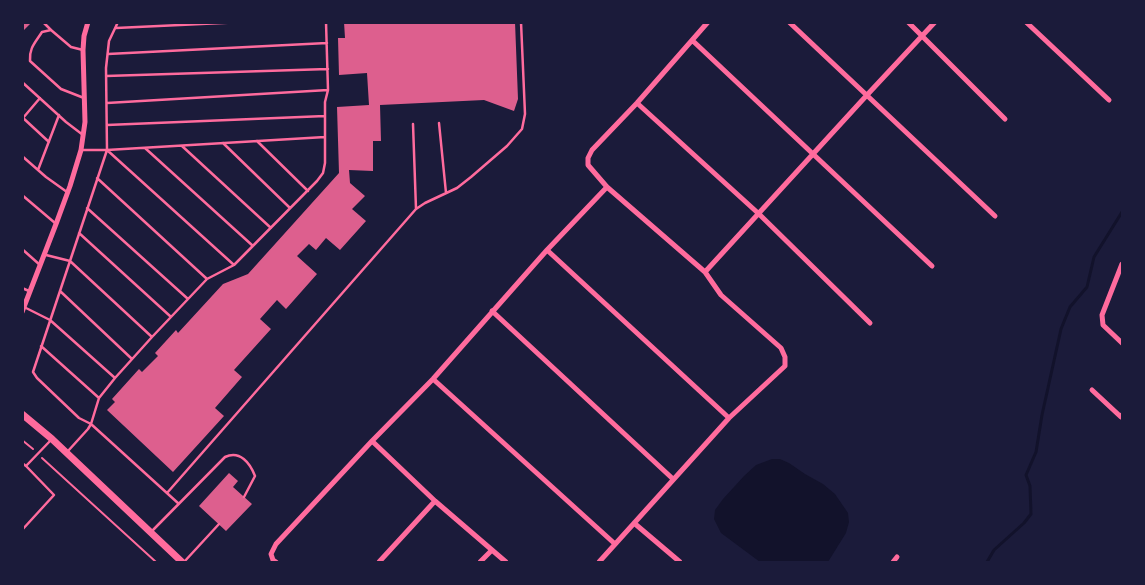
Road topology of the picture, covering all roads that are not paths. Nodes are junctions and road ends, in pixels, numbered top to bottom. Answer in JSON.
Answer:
{"nodes":[{"id":1,"x":42,"y":22,"type":"edge"},
{"id":2,"x":81,"y":22,"type":"edge"},
{"id":3,"x":118,"y":22,"type":"edge"},
{"id":4,"x":244,"y":22,"type":"edge"},
{"id":5,"x":326,"y":22,"type":"edge"},
{"id":6,"x":521,"y":22,"type":"edge"},
{"id":7,"x":708,"y":22,"type":"edge"},
{"id":8,"x":789,"y":22,"type":"edge"},
{"id":9,"x":908,"y":22,"type":"edge"},
{"id":10,"x":935,"y":22,"type":"edge"},
{"id":11,"x":1026,"y":22,"type":"edge"},
{"id":12,"x":88,"y":25,"type":"edge"},
{"id":13,"x":116,"y":28,"type":"junction"},
{"id":14,"x":51,"y":30,"type":"junction"},
{"id":15,"x":923,"y":36,"type":"junction"},
{"id":16,"x":693,"y":41,"type":"junction"},
{"id":17,"x":327,"y":43,"type":"junction"},
{"id":18,"x":83,"y":50,"type":"junction"},
{"id":19,"x":108,"y":54,"type":"junction"},
{"id":20,"x":328,"y":69,"type":"junction"},
{"id":21,"x":106,"y":76,"type":"junction"},
{"id":22,"x":22,"y":82,"type":"edge"},
{"id":23,"x":328,"y":90,"type":"junction"},
{"id":24,"x":867,"y":95,"type":"junction"},
{"id":25,"x":40,"y":98,"type":"junction"},
{"id":26,"x":85,"y":98,"type":"junction"},
{"id":27,"x":1109,"y":100,"type":"dead end"},
{"id":28,"x":107,"y":103,"type":"junction"},
{"id":29,"x":637,"y":103,"type":"junction"},
{"id":30,"x":58,"y":115,"type":"junction"},
{"id":31,"x":325,"y":116,"type":"junction"},
{"id":32,"x":23,"y":118,"type":"edge"},
{"id":33,"x":1005,"y":118,"type":"dead end"},
{"id":34,"x":439,"y":123,"type":"dead end"},
{"id":35,"x":413,"y":124,"type":"dead end"},
{"id":36,"x":107,"y":125,"type":"junction"},
{"id":37,"x":83,"y":135,"type":"junction"},
{"id":38,"x":325,"y":137,"type":"junction"},
{"id":39,"x":258,"y":141,"type":"junction"},
{"id":40,"x":49,"y":142,"type":"junction"},
{"id":41,"x":222,"y":143,"type":"junction"},
{"id":42,"x":182,"y":145,"type":"junction"},
{"id":43,"x":144,"y":147,"type":"junction"},
{"id":44,"x":81,"y":150,"type":"junction"},
{"id":45,"x":107,"y":150,"type":"junction"},
{"id":46,"x":813,"y":153,"type":"junction"},
{"id":47,"x":22,"y":156,"type":"edge"},
{"id":48,"x":38,"y":170,"type":"junction"},
{"id":49,"x":97,"y":178,"type":"junction"},
{"id":50,"x":607,"y":187,"type":"junction"},
{"id":51,"x":308,"y":190,"type":"junction"},
{"id":52,"x":68,"y":192,"type":"junction"},
{"id":53,"x":446,"y":193,"type":"junction"},
{"id":54,"x":23,"y":196,"type":"edge"},
{"id":55,"x":87,"y":208,"type":"junction"},
{"id":56,"x":290,"y":208,"type":"junction"},
{"id":57,"x":416,"y":209,"type":"junction"},
{"id":58,"x":759,"y":214,"type":"junction"},
{"id":59,"x":995,"y":216,"type":"dead end"},
{"id":60,"x":56,"y":224,"type":"junction"},
{"id":61,"x":271,"y":228,"type":"junction"},
{"id":62,"x":79,"y":233,"type":"junction"},
{"id":63,"x":253,"y":246,"type":"junction"},
{"id":64,"x":22,"y":249,"type":"edge"},
{"id":65,"x":547,"y":250,"type":"junction"},
{"id":66,"x":44,"y":254,"type":"junction"},
{"id":67,"x":70,"y":261,"type":"junction"},
{"id":68,"x":1122,"y":264,"type":"edge"},
{"id":69,"x":40,"y":265,"type":"junction"},
{"id":70,"x":234,"y":265,"type":"junction"},
{"id":71,"x":932,"y":266,"type":"dead end"},
{"id":72,"x":705,"y":272,"type":"junction"},
{"id":73,"x":207,"y":279,"type":"junction"},
{"id":74,"x":22,"y":288,"type":"edge"},
{"id":75,"x":60,"y":290,"type":"junction"},
{"id":76,"x":30,"y":291,"type":"junction"},
{"id":77,"x":188,"y":299,"type":"junction"},
{"id":78,"x":23,"y":308,"type":"edge"},
{"id":79,"x":492,"y":312,"type":"junction"},
{"id":80,"x":171,"y":317,"type":"junction"},
{"id":81,"x":50,"y":320,"type":"junction"},
{"id":82,"x":870,"y":323,"type":"dead end"},
{"id":83,"x":152,"y":337,"type":"junction"},
{"id":84,"x":1122,"y":343,"type":"edge"},
{"id":85,"x":41,"y":346,"type":"junction"},
{"id":86,"x":132,"y":359,"type":"junction"},
{"id":87,"x":114,"y":378,"type":"junction"},
{"id":88,"x":433,"y":379,"type":"junction"},
{"id":89,"x":1092,"y":390,"type":"dead end"},
{"id":90,"x":99,"y":398,"type":"junction"},
{"id":91,"x":22,"y":414,"type":"edge"},
{"id":92,"x":1122,"y":415,"type":"edge"},
{"id":93,"x":729,"y":418,"type":"junction"},
{"id":94,"x":91,"y":424,"type":"junction"},
{"id":95,"x":52,"y":439,"type":"junction"},
{"id":96,"x":372,"y":441,"type":"junction"},
{"id":97,"x":66,"y":452,"type":"junction"},
{"id":98,"x":22,"y":463,"type":"edge"},
{"id":99,"x":26,"y":466,"type":"junction"},
{"id":100,"x":673,"y":479,"type":"junction"},
{"id":101,"x":167,"y":493,"type":"junction"},
{"id":102,"x":244,"y":497,"type":"dead end"},
{"id":103,"x":435,"y":501,"type":"junction"},
{"id":104,"x":179,"y":504,"type":"junction"},
{"id":105,"x":634,"y":522,"type":"junction"},
{"id":106,"x":219,"y":524,"type":"dead end"},
{"id":107,"x":22,"y":530,"type":"edge"},
{"id":108,"x":151,"y":533,"type":"junction"},
{"id":109,"x":615,"y":544,"type":"junction"},
{"id":110,"x":492,"y":550,"type":"junction"},
{"id":111,"x":897,"y":557,"type":"dead end"},
{"id":112,"x":183,"y":562,"type":"edge"},
{"id":113,"x":276,"y":562,"type":"edge"},
{"id":114,"x":379,"y":562,"type":"edge"},
{"id":115,"x":480,"y":562,"type":"edge"},
{"id":116,"x":506,"y":562,"type":"edge"},
{"id":117,"x":599,"y":562,"type":"edge"},
{"id":118,"x":680,"y":562,"type":"edge"},
{"id":119,"x":893,"y":562,"type":"edge"}],
"edges":[{"from":1,"to":14,"type":"lane"},
{"from":2,"to":12,"type":"lane"},
{"from":3,"to":13,"type":"lane"},
{"from":4,"to":13,"type":"lane"},
{"from":5,"to":17,"type":"lane"},
{"from":6,"to":53,"type":"lane"},
{"from":7,"to":16,"type":"street"},
{"from":8,"to":24,"type":"street"},
{"from":9,"to":15,"type":"street"},
{"from":10,"to":15,"type":"street"},
{"from":11,"to":27,"type":"street"},
{"from":12,"to":18,"type":"street"},
{"from":13,"to":19,"type":"lane"},
{"from":14,"to":18,"type":"lane"},
{"from":14,"to":26,"type":"lane"},
{"from":15,"to":24,"type":"street"},
{"from":15,"to":33,"type":"street"},
{"from":16,"to":29,"type":"street"},
{"from":16,"to":46,"type":"street"},
{"from":17,"to":19,"type":"lane"},
{"from":17,"to":20,"type":"lane"},
{"from":18,"to":26,"type":"street"},
{"from":19,"to":21,"type":"lane"},
{"from":20,"to":21,"type":"lane"},
{"from":20,"to":23,"type":"lane"},
{"from":21,"to":28,"type":"lane"},
{"from":22,"to":25,"type":"lane"},
{"from":23,"to":28,"type":"lane"},
{"from":23,"to":31,"type":"lane"},
{"from":24,"to":46,"type":"street"},
{"from":24,"to":59,"type":"street"},
{"from":25,"to":30,"type":"lane"},
{"from":25,"to":32,"type":"lane"},
{"from":26,"to":37,"type":"street"},
{"from":28,"to":36,"type":"lane"},
{"from":29,"to":50,"type":"street"},
{"from":29,"to":58,"type":"street"},
{"from":30,"to":37,"type":"lane"},
{"from":30,"to":40,"type":"lane"},
{"from":31,"to":36,"type":"lane"},
{"from":31,"to":38,"type":"lane"},
{"from":32,"to":40,"type":"lane"},
{"from":34,"to":53,"type":"lane"},
{"from":35,"to":57,"type":"lane"},
{"from":36,"to":45,"type":"lane"},
{"from":37,"to":44,"type":"street"},
{"from":38,"to":39,"type":"lane"},
{"from":38,"to":51,"type":"lane"},
{"from":39,"to":41,"type":"lane"},
{"from":39,"to":51,"type":"lane"},
{"from":40,"to":48,"type":"lane"},
{"from":41,"to":42,"type":"lane"},
{"from":41,"to":56,"type":"lane"},
{"from":42,"to":43,"type":"lane"},
{"from":42,"to":61,"type":"lane"},
{"from":43,"to":45,"type":"lane"},
{"from":43,"to":63,"type":"lane"},
{"from":44,"to":45,"type":"lane"},
{"from":44,"to":52,"type":"street"},
{"from":45,"to":49,"type":"lane"},
{"from":45,"to":70,"type":"lane"},
{"from":46,"to":58,"type":"street"},
{"from":46,"to":71,"type":"street"},
{"from":47,"to":48,"type":"lane"},
{"from":48,"to":52,"type":"lane"},
{"from":49,"to":55,"type":"lane"},
{"from":49,"to":73,"type":"lane"},
{"from":50,"to":65,"type":"street"},
{"from":50,"to":72,"type":"street"},
{"from":51,"to":56,"type":"lane"},
{"from":52,"to":60,"type":"street"},
{"from":53,"to":57,"type":"lane"},
{"from":54,"to":60,"type":"lane"},
{"from":55,"to":62,"type":"lane"},
{"from":55,"to":77,"type":"lane"},
{"from":56,"to":61,"type":"lane"},
{"from":57,"to":101,"type":"lane"},
{"from":58,"to":72,"type":"street"},
{"from":58,"to":82,"type":"street"},
{"from":60,"to":66,"type":"street"},
{"from":61,"to":63,"type":"lane"},
{"from":62,"to":67,"type":"lane"},
{"from":62,"to":80,"type":"lane"},
{"from":63,"to":70,"type":"lane"},
{"from":64,"to":69,"type":"lane"},
{"from":65,"to":79,"type":"street"},
{"from":65,"to":93,"type":"street"},
{"from":66,"to":67,"type":"lane"},
{"from":66,"to":69,"type":"street"},
{"from":67,"to":75,"type":"lane"},
{"from":67,"to":83,"type":"lane"},
{"from":68,"to":84,"type":"street"},
{"from":69,"to":76,"type":"street"},
{"from":70,"to":73,"type":"lane"},
{"from":72,"to":93,"type":"street"},
{"from":73,"to":77,"type":"lane"},
{"from":74,"to":76,"type":"lane"},
{"from":75,"to":81,"type":"lane"},
{"from":75,"to":86,"type":"lane"},
{"from":76,"to":78,"type":"street"},
{"from":77,"to":80,"type":"lane"},
{"from":78,"to":81,"type":"lane"},
{"from":79,"to":88,"type":"street"},
{"from":79,"to":100,"type":"street"},
{"from":80,"to":83,"type":"lane"},
{"from":81,"to":85,"type":"lane"},
{"from":81,"to":87,"type":"lane"},
{"from":83,"to":86,"type":"lane"},
{"from":85,"to":90,"type":"lane"},
{"from":85,"to":94,"type":"lane"},
{"from":86,"to":87,"type":"lane"},
{"from":87,"to":90,"type":"lane"},
{"from":88,"to":96,"type":"street"},
{"from":88,"to":109,"type":"street"},
{"from":89,"to":92,"type":"street"},
{"from":90,"to":94,"type":"lane"},
{"from":91,"to":95,"type":"street"},
{"from":93,"to":100,"type":"street"},
{"from":94,"to":97,"type":"lane"},
{"from":94,"to":101,"type":"lane"},
{"from":95,"to":97,"type":"street"},
{"from":95,"to":99,"type":"lane"},
{"from":96,"to":103,"type":"street"},
{"from":96,"to":113,"type":"street"},
{"from":97,"to":108,"type":"street"},
{"from":98,"to":99,"type":"lane"},
{"from":99,"to":107,"type":"lane"},
{"from":100,"to":105,"type":"street"},
{"from":101,"to":104,"type":"lane"},
{"from":102,"to":104,"type":"lane"},
{"from":103,"to":110,"type":"street"},
{"from":103,"to":114,"type":"street"},
{"from":104,"to":108,"type":"lane"},
{"from":105,"to":109,"type":"street"},
{"from":105,"to":118,"type":"street"},
{"from":106,"to":112,"type":"lane"},
{"from":108,"to":112,"type":"street"},
{"from":109,"to":117,"type":"street"},
{"from":110,"to":115,"type":"street"},
{"from":110,"to":116,"type":"street"},
{"from":111,"to":119,"type":"street"}]}
